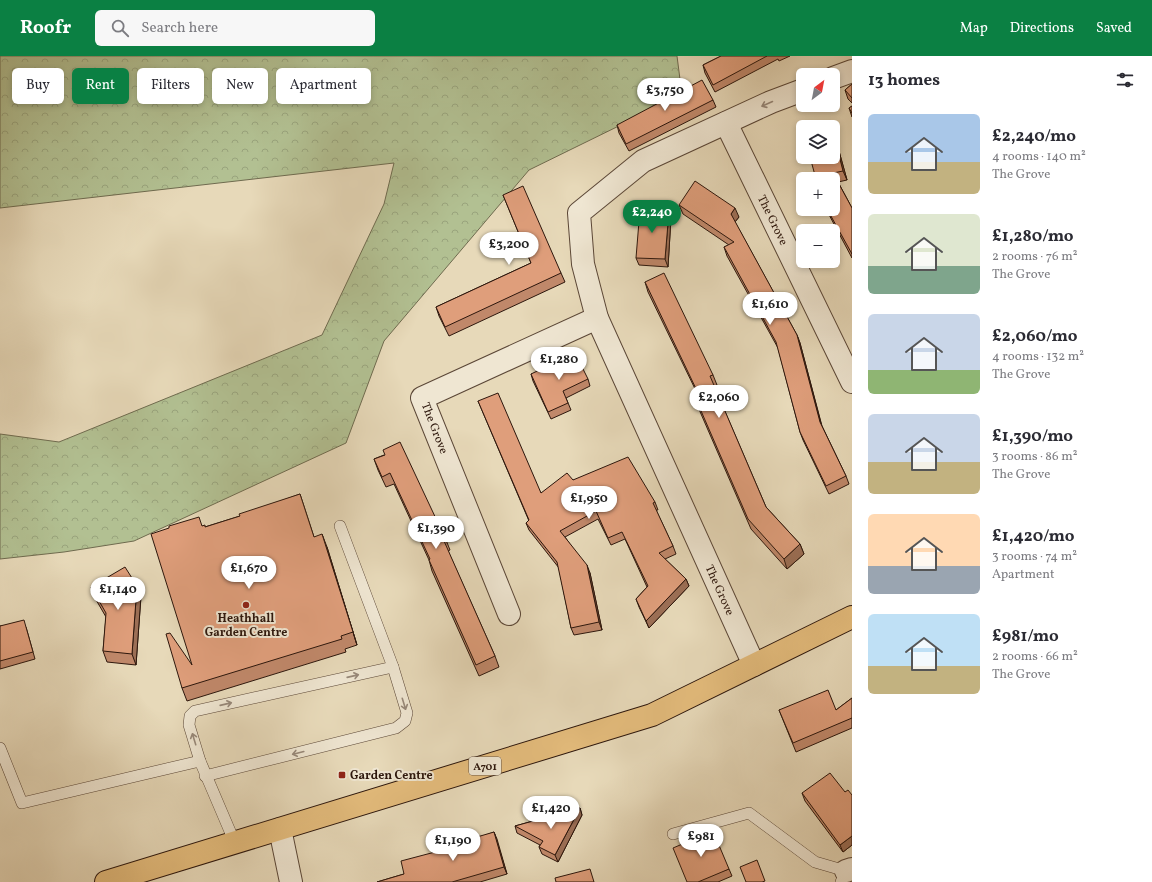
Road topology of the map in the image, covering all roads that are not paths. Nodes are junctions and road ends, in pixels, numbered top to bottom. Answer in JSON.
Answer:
{"nodes":[{"id":1,"x":852,"y":71,"type":"edge"},
{"id":2,"x":840,"y":75,"type":"edge"},
{"id":3,"x":796,"y":93,"type":"edge"},
{"id":4,"x":726,"y":123,"type":"junction"},
{"id":5,"x":598,"y":318,"type":"junction"},
{"id":6,"x":852,"y":382,"type":"edge"},
{"id":7,"x":340,"y":526,"type":"dead end"},
{"id":8,"x":509,"y":614,"type":"dead end"},
{"id":9,"x":852,"y":617,"type":"edge"},
{"id":10,"x":754,"y":665,"type":"junction"},
{"id":11,"x":393,"y":667,"type":"junction"},
{"id":12,"x":0,"y":748,"type":"edge"},
{"id":13,"x":200,"y":762,"type":"junction"},
{"id":14,"x":205,"y":776,"type":"junction"},
{"id":15,"x":280,"y":829,"type":"junction"},
{"id":16,"x":674,"y":834,"type":"dead end"},
{"id":17,"x":235,"y":842,"type":"junction"},
{"id":18,"x":846,"y":874,"type":"edge"},
{"id":19,"x":106,"y":882,"type":"edge"},
{"id":20,"x":291,"y":882,"type":"edge"}],
"edges":[{"from":1,"to":2,"type":"street"},
{"from":3,"to":4,"type":"street","name":"The Grove","one_way":true},
{"from":4,"to":5,"type":"street","name":"The Grove"},
{"from":4,"to":6,"type":"street","name":"The Grove"},
{"from":5,"to":8,"type":"street","name":"The Grove"},
{"from":5,"to":10,"type":"street","name":"The Grove"},
{"from":7,"to":11,"type":"lane"},
{"from":9,"to":10,"type":"highway","number":"A701"},
{"from":10,"to":15,"type":"highway","number":"A701"},
{"from":13,"to":11,"type":"lane","one_way":true},
{"from":11,"to":14,"type":"lane","one_way":true},
{"from":12,"to":13,"type":"lane"},
{"from":13,"to":14,"type":"lane"},
{"from":14,"to":17,"type":"lane"},
{"from":15,"to":17,"type":"highway","number":"A701"},
{"from":15,"to":20,"type":"street"},
{"from":16,"to":18,"type":"lane"},
{"from":17,"to":19,"type":"highway","number":"A701"}]}
